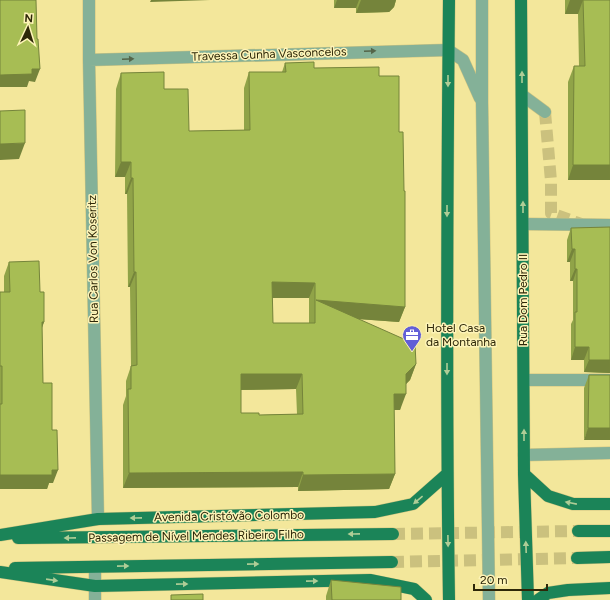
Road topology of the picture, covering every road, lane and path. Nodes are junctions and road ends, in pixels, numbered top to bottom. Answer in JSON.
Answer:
{"nodes":[{"id":1,"x":89,"y":0,"type":"edge"},
{"id":2,"x":449,"y":0,"type":"edge"},
{"id":3,"x":482,"y":0,"type":"edge"},
{"id":4,"x":521,"y":0,"type":"edge"},
{"id":5,"x":448,"y":50,"type":"junction"},
{"id":6,"x":89,"y":60,"type":"junction"},
{"id":7,"x":522,"y":95,"type":"junction"},
{"id":8,"x":482,"y":102,"type":"junction"},
{"id":9,"x":545,"y":112,"type":"dead end"},
{"id":10,"x":523,"y":224,"type":"junction"},
{"id":11,"x":610,"y":225,"type":"edge"},
{"id":12,"x":524,"y":380,"type":"junction"},
{"id":13,"x":610,"y":380,"type":"edge"},
{"id":14,"x":610,"y":453,"type":"edge"},
{"id":15,"x":524,"y":455,"type":"junction"},
{"id":16,"x":447,"y":474,"type":"junction"},
{"id":17,"x":524,"y":474,"type":"junction"},
{"id":18,"x":610,"y":504,"type":"edge"},
{"id":19,"x":98,"y":519,"type":"junction"},
{"id":20,"x":578,"y":531,"type":"tunnel mouth"},
{"id":21,"x":610,"y":531,"type":"edge"},
{"id":22,"x":393,"y":534,"type":"tunnel mouth"},
{"id":23,"x":0,"y":535,"type":"edge"},
{"id":24,"x":0,"y":538,"type":"edge"},
{"id":25,"x":610,"y":557,"type":"edge"},
{"id":26,"x":577,"y":558,"type":"tunnel mouth"},
{"id":27,"x":392,"y":562,"type":"tunnel mouth"},
{"id":28,"x":95,"y":567,"type":"junction"},
{"id":29,"x":0,"y":568,"type":"edge"},
{"id":30,"x":0,"y":572,"type":"edge"},
{"id":31,"x":95,"y":586,"type":"junction"},
{"id":32,"x":610,"y":588,"type":"edge"},
{"id":33,"x":95,"y":600,"type":"edge"},
{"id":34,"x":426,"y":600,"type":"edge"},
{"id":35,"x":449,"y":600,"type":"edge"},
{"id":36,"x":489,"y":600,"type":"edge"},
{"id":37,"x":528,"y":600,"type":"edge"},
{"id":38,"x":538,"y":600,"type":"edge"}],
"edges":[{"from":1,"to":6,"type":"street","name":"Rua Carlos Von Koseritz"},
{"from":2,"to":5,"type":"main road"},
{"from":3,"to":8,"type":"street"},
{"from":7,"to":4,"type":"main road","name":"Rua Dom Pedro II","one_way":true},
{"from":6,"to":5,"type":"street","name":"Travessa Cunha Vasconcelos","one_way":true},
{"from":5,"to":8,"type":"street"},
{"from":5,"to":16,"type":"main road","one_way":true},
{"from":6,"to":19,"type":"street","name":"Rua Carlos Von Koseritz"},
{"from":7,"to":9,"type":"street"},
{"from":10,"to":7,"type":"main road","name":"Rua Dom Pedro II","one_way":true},
{"from":8,"to":36,"type":"street"},
{"from":10,"to":11,"type":"street"},
{"from":10,"to":12,"type":"main road","name":"Rua Dom Pedro II"},
{"from":12,"to":13,"type":"street"},
{"from":15,"to":12,"type":"main road","name":"Rua Dom Pedro II","one_way":true},
{"from":14,"to":15,"type":"street"},
{"from":15,"to":17,"type":"main road","name":"Rua Dom Pedro II"},
{"from":16,"to":19,"type":"main road","name":"Avenida Cristóvão Colombo","one_way":true},
{"from":16,"to":35,"type":"main road","one_way":true},
{"from":18,"to":17,"type":"main road","one_way":true},
{"from":37,"to":17,"type":"main road","name":"Rua Dom Pedro II","one_way":true},
{"from":19,"to":23,"type":"main road","name":"Avenida Cristóvão Colombo"},
{"from":20,"to":21,"type":"main road"},
{"from":22,"to":24,"type":"main road","name":"Passagem de Nível Mendes Ribeiro Filho","one_way":true},
{"from":25,"to":26,"type":"main road"},
{"from":28,"to":27,"type":"main road","one_way":true},
{"from":28,"to":29,"type":"main road"},
{"from":28,"to":31,"type":"street"},
{"from":30,"to":31,"type":"main road","one_way":true},
{"from":31,"to":33,"type":"street"},
{"from":31,"to":34,"type":"main road","one_way":true},
{"from":32,"to":38,"type":"main road"}]}
